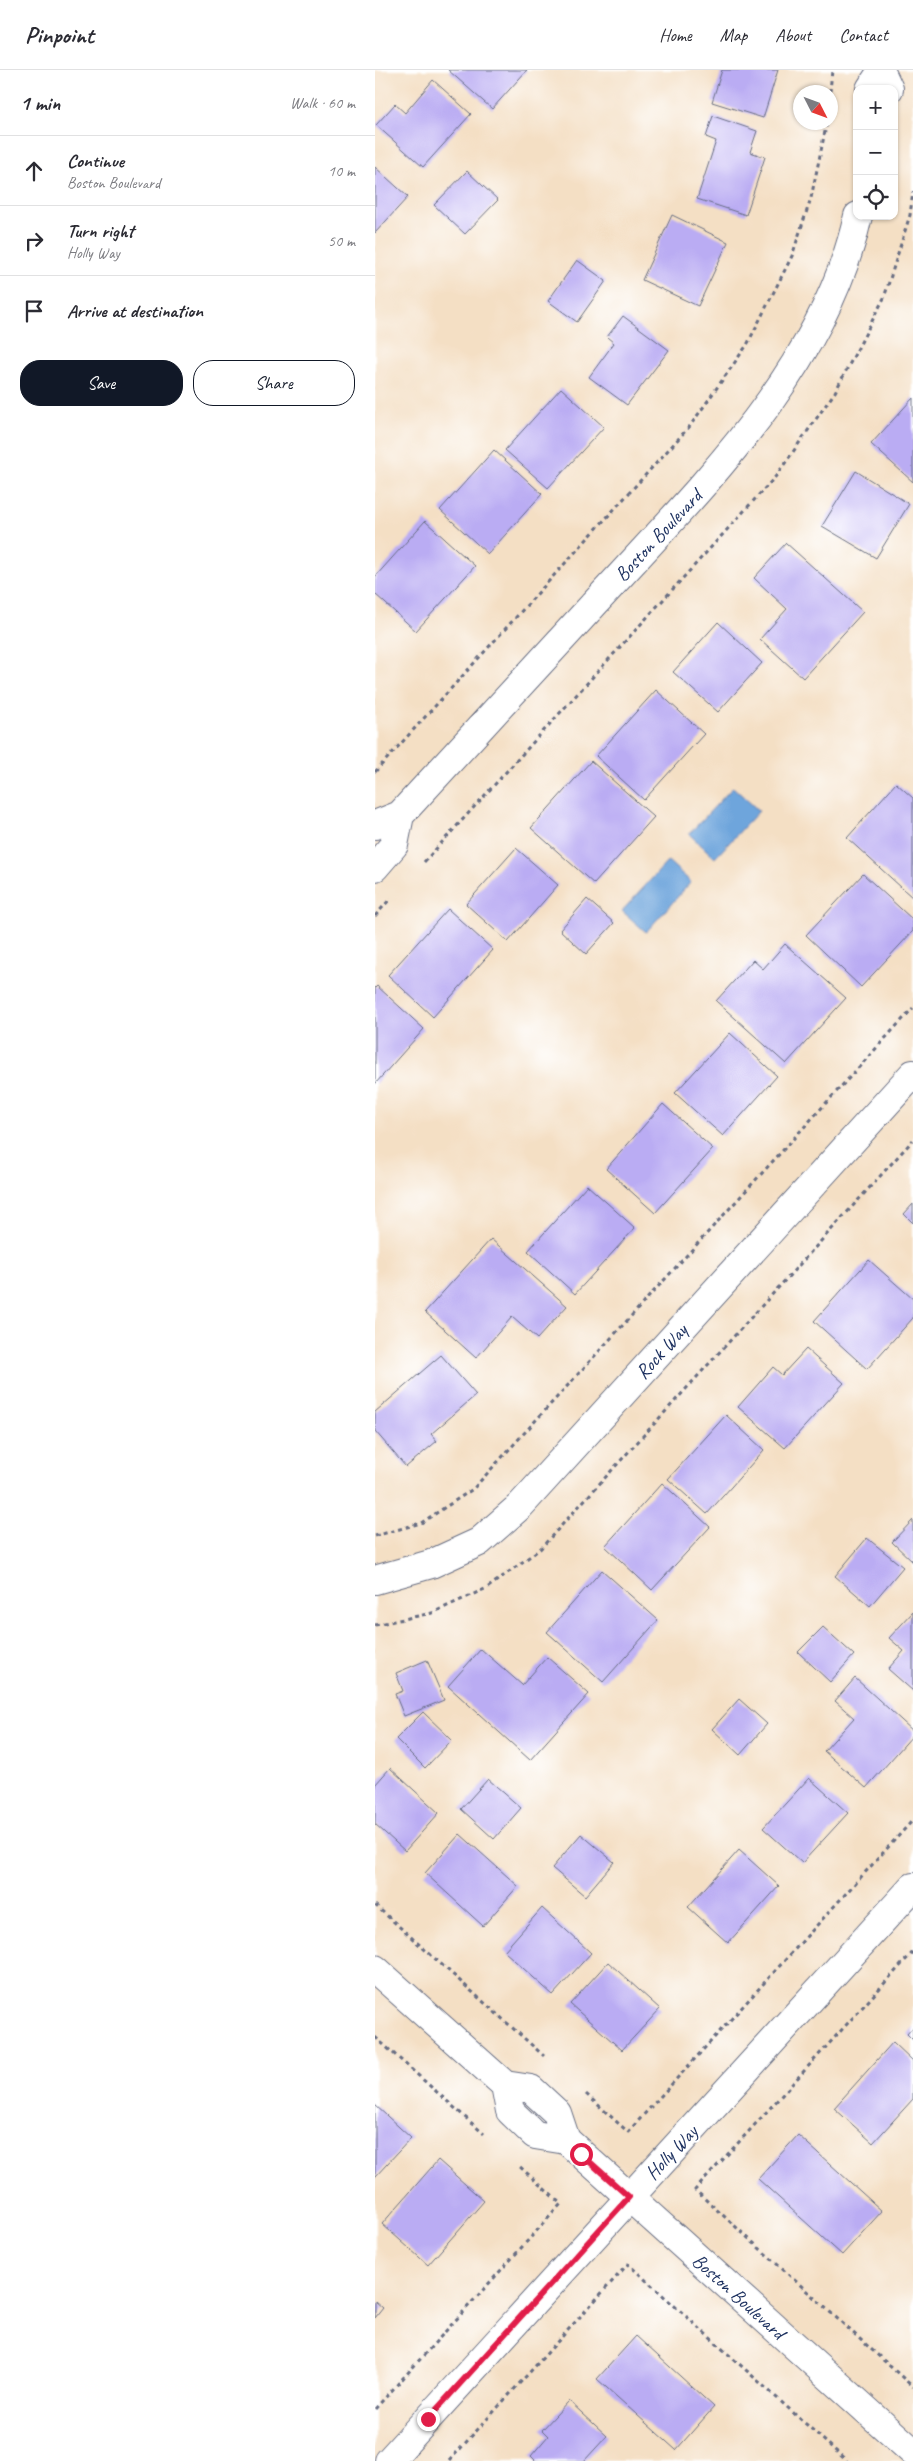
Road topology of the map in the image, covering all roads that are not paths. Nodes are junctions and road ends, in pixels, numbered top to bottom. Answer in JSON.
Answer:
{"nodes":[{"id":1,"x":857,"y":220,"type":"edge"},
{"id":2,"x":387,"y":820,"type":"edge"},
{"id":3,"x":375,"y":867,"type":"edge"},
{"id":4,"x":913,"y":1074,"type":"edge"},
{"id":5,"x":375,"y":1580,"type":"edge"},
{"id":6,"x":913,"y":1887,"type":"edge"},
{"id":7,"x":375,"y":1969,"type":"edge"},
{"id":8,"x":629,"y":2197,"type":"junction"},
{"id":9,"x":913,"y":2452,"type":"edge"},
{"id":10,"x":389,"y":2461,"type":"edge"}],
"edges":[{"from":1,"to":2,"type":"street","name":"Boston Boulevard"},
{"from":2,"to":3,"type":"street","name":"Boston Boulevard"},
{"from":4,"to":5,"type":"street","name":"Rock Way"},
{"from":6,"to":8,"type":"street","name":"Holly Way"},
{"from":7,"to":8,"type":"street","name":"Boston Boulevard"},
{"from":8,"to":9,"type":"street","name":"Boston Boulevard"},
{"from":8,"to":10,"type":"street","name":"Holly Way"}]}
